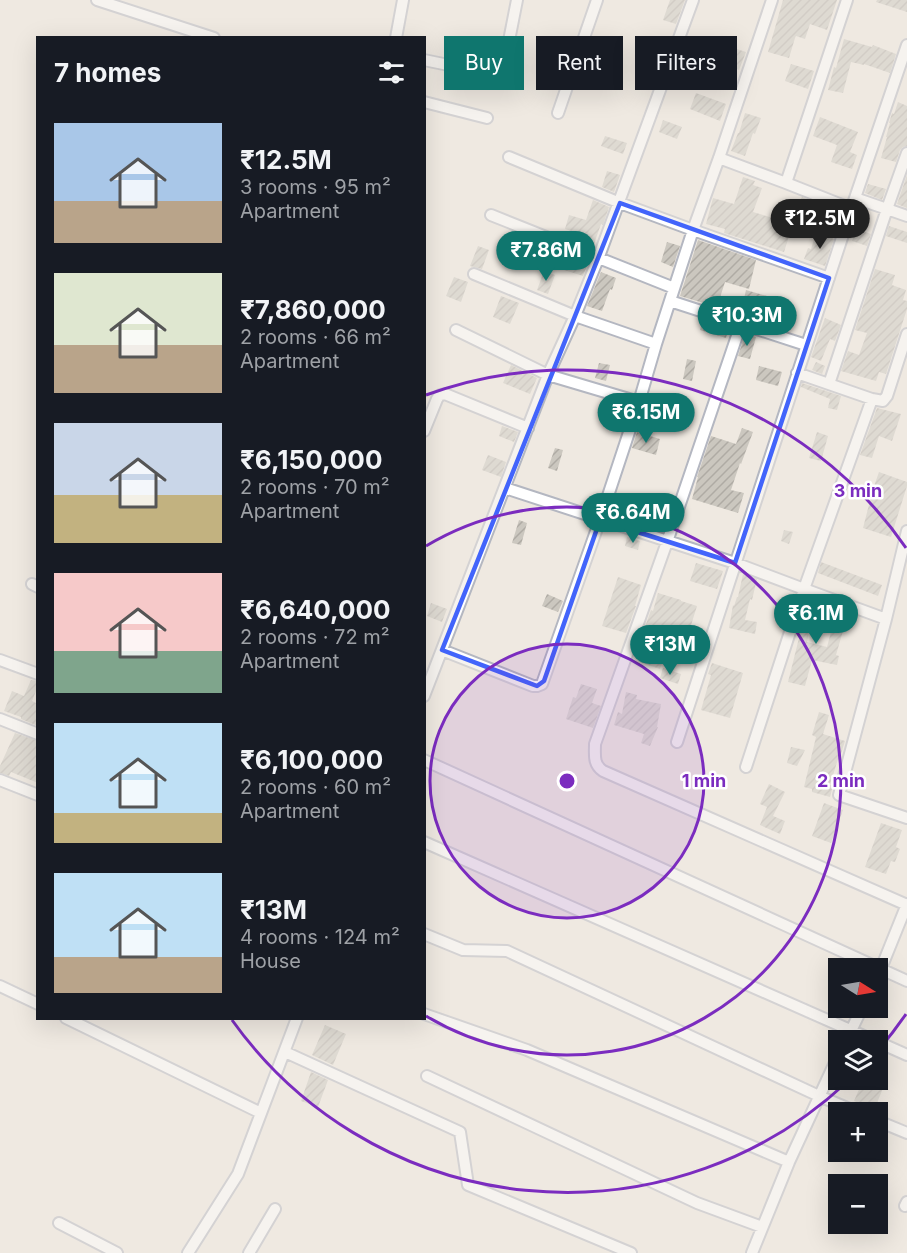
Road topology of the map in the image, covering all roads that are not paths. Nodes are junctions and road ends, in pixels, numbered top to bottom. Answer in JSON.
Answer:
{"nodes":[{"id":1,"x":98,"y":0,"type":"edge"},
{"id":2,"x":404,"y":0,"type":"edge"},
{"id":3,"x":517,"y":0,"type":"edge"},
{"id":4,"x":597,"y":0,"type":"edge"},
{"id":5,"x":693,"y":0,"type":"edge"},
{"id":6,"x":772,"y":0,"type":"edge"},
{"id":7,"x":847,"y":0,"type":"edge"},
{"id":8,"x":208,"y":36,"type":"edge"},
{"id":9,"x":396,"y":36,"type":"edge"},
{"id":10,"x":907,"y":45,"type":"edge"},
{"id":11,"x":426,"y":60,"type":"edge"},
{"id":12,"x":426,"y":103,"type":"edge"},
{"id":13,"x":558,"y":113,"type":"dead end"},
{"id":14,"x":487,"y":118,"type":"dead end"},
{"id":15,"x":907,"y":153,"type":"edge"},
{"id":16,"x":509,"y":157,"type":"dead end"},
{"id":17,"x":719,"y":158,"type":"junction"},
{"id":18,"x":786,"y":183,"type":"junction"},
{"id":19,"x":620,"y":203,"type":"junction"},
{"id":20,"x":854,"y":203,"type":"junction"},
{"id":21,"x":886,"y":210,"type":"junction"},
{"id":22,"x":490,"y":215,"type":"dead end"},
{"id":23,"x":907,"y":216,"type":"edge"},
{"id":24,"x":693,"y":230,"type":"junction"},
{"id":25,"x":598,"y":259,"type":"junction"},
{"id":26,"x":474,"y":274,"type":"dead end"},
{"id":27,"x":829,"y":278,"type":"junction"},
{"id":28,"x":674,"y":288,"type":"junction"},
{"id":29,"x":670,"y":301,"type":"junction"},
{"id":30,"x":575,"y":316,"type":"junction"},
{"id":31,"x":741,"y":324,"type":"junction"},
{"id":32,"x":456,"y":330,"type":"dead end"},
{"id":33,"x":907,"y":334,"type":"edge"},
{"id":34,"x":656,"y":344,"type":"junction"},
{"id":35,"x":806,"y":345,"type":"junction"},
{"id":36,"x":797,"y":373,"type":"junction"},
{"id":37,"x":548,"y":375,"type":"junction"},
{"id":38,"x":829,"y":384,"type":"junction"},
{"id":39,"x":872,"y":399,"type":"junction"},
{"id":40,"x":639,"y":402,"type":"junction"},
{"id":41,"x":426,"y":426,"type":"edge"},
{"id":42,"x":528,"y":428,"type":"junction"},
{"id":43,"x":505,"y":488,"type":"junction"},
{"id":44,"x":600,"y":520,"type":"junction"},
{"id":45,"x":907,"y":531,"type":"edge"},
{"id":46,"x":667,"y":542,"type":"junction"},
{"id":47,"x":735,"y":563,"type":"junction"},
{"id":48,"x":804,"y":589,"type":"junction"},
{"id":49,"x":886,"y":619,"type":"junction"},
{"id":50,"x":442,"y":650,"type":"junction"},
{"id":51,"x":0,"y":660,"type":"edge"},
{"id":52,"x":36,"y":673,"type":"edge"},
{"id":53,"x":426,"y":691,"type":"edge"},
{"id":54,"x":0,"y":719,"type":"edge"},
{"id":55,"x":36,"y":733,"type":"edge"},
{"id":56,"x":677,"y":742,"type":"dead end"},
{"id":57,"x":426,"y":761,"type":"edge"},
{"id":58,"x":746,"y":767,"type":"dead end"},
{"id":59,"x":0,"y":780,"type":"edge"},
{"id":60,"x":36,"y":794,"type":"edge"},
{"id":61,"x":907,"y":818,"type":"edge"},
{"id":62,"x":426,"y":843,"type":"edge"},
{"id":63,"x":907,"y":905,"type":"edge"},
{"id":64,"x":426,"y":935,"type":"edge"},
{"id":65,"x":847,"y":958,"type":"edge"},
{"id":66,"x":885,"y":958,"type":"edge"},
{"id":67,"x":888,"y":976,"type":"edge"},
{"id":68,"x":907,"y":981,"type":"edge"},
{"id":69,"x":0,"y":986,"type":"edge"},
{"id":70,"x":36,"y":1003,"type":"edge"},
{"id":71,"x":426,"y":1015,"type":"edge"},
{"id":72,"x":70,"y":1020,"type":"edge"},
{"id":73,"x":296,"y":1020,"type":"edge"},
{"id":74,"x":835,"y":1030,"type":"edge"},
{"id":75,"x":888,"y":1047,"type":"edge"},
{"id":76,"x":285,"y":1052,"type":"junction"},
{"id":77,"x":907,"y":1055,"type":"edge"},
{"id":78,"x":427,"y":1076,"type":"dead end"},
{"id":79,"x":828,"y":1077,"type":"edge"},
{"id":80,"x":819,"y":1096,"type":"junction"},
{"id":81,"x":833,"y":1102,"type":"edge"},
{"id":82,"x":261,"y":1113,"type":"junction"},
{"id":83,"x":888,"y":1124,"type":"edge"},
{"id":84,"x":907,"y":1133,"type":"edge"},
{"id":85,"x":789,"y":1162,"type":"junction"},
{"id":86,"x":275,"y":1209,"type":"dead end"},
{"id":87,"x":59,"y":1224,"type":"dead end"},
{"id":88,"x":762,"y":1227,"type":"junction"},
{"id":89,"x":117,"y":1253,"type":"edge"},
{"id":90,"x":188,"y":1253,"type":"edge"},
{"id":91,"x":249,"y":1253,"type":"edge"},
{"id":92,"x":631,"y":1253,"type":"edge"},
{"id":93,"x":752,"y":1253,"type":"edge"}],
"edges":[{"from":1,"to":8,"type":"street"},
{"from":2,"to":9,"type":"street"},
{"from":3,"to":11,"type":"street"},
{"from":4,"to":13,"type":"street"},
{"from":5,"to":19,"type":"street"},
{"from":6,"to":17,"type":"street"},
{"from":7,"to":18,"type":"street"},
{"from":10,"to":20,"type":"street"},
{"from":12,"to":14,"type":"street"},
{"from":15,"to":21,"type":"street"},
{"from":16,"to":19,"type":"street"},
{"from":17,"to":18,"type":"street"},
{"from":17,"to":24,"type":"street"},
{"from":18,"to":20,"type":"street"},
{"from":19,"to":24,"type":"street"},
{"from":19,"to":25,"type":"street"},
{"from":20,"to":21,"type":"street"},
{"from":20,"to":27,"type":"street"},
{"from":21,"to":23,"type":"street"},
{"from":21,"to":38,"type":"street"},
{"from":22,"to":25,"type":"street"},
{"from":24,"to":27,"type":"street"},
{"from":24,"to":28,"type":"street"},
{"from":25,"to":28,"type":"street"},
{"from":25,"to":30,"type":"street"},
{"from":26,"to":30,"type":"street"},
{"from":27,"to":35,"type":"street"},
{"from":28,"to":29,"type":"street"},
{"from":29,"to":31,"type":"street"},
{"from":29,"to":34,"type":"street"},
{"from":30,"to":34,"type":"street"},
{"from":30,"to":37,"type":"street"},
{"from":31,"to":35,"type":"street"},
{"from":31,"to":46,"type":"street"},
{"from":32,"to":37,"type":"street"},
{"from":33,"to":39,"type":"street"},
{"from":34,"to":40,"type":"street"},
{"from":35,"to":36,"type":"street"},
{"from":36,"to":38,"type":"street"},
{"from":36,"to":47,"type":"street"},
{"from":37,"to":40,"type":"street"},
{"from":37,"to":42,"type":"street"},
{"from":38,"to":39,"type":"street"},
{"from":39,"to":48,"type":"street"},
{"from":40,"to":44,"type":"street"},
{"from":41,"to":42,"type":"street"},
{"from":42,"to":43,"type":"street"},
{"from":43,"to":44,"type":"street"},
{"from":43,"to":50,"type":"street"},
{"from":44,"to":46,"type":"street"},
{"from":44,"to":50,"type":"street"},
{"from":45,"to":49,"type":"street"},
{"from":46,"to":47,"type":"street"},
{"from":46,"to":63,"type":"street"},
{"from":47,"to":48,"type":"street"},
{"from":47,"to":56,"type":"street"},
{"from":48,"to":49,"type":"street"},
{"from":48,"to":58,"type":"street"},
{"from":49,"to":61,"type":"street"},
{"from":50,"to":53,"type":"street"},
{"from":51,"to":52,"type":"street"},
{"from":54,"to":55,"type":"street"},
{"from":57,"to":65,"type":"street"},
{"from":59,"to":60,"type":"street"},
{"from":62,"to":74,"type":"street"},
{"from":63,"to":66,"type":"street"},
{"from":64,"to":80,"type":"street"},
{"from":67,"to":68,"type":"street"},
{"from":69,"to":70,"type":"street"},
{"from":71,"to":85,"type":"street"},
{"from":72,"to":82,"type":"street"},
{"from":73,"to":76,"type":"street"},
{"from":75,"to":77,"type":"street"},
{"from":76,"to":82,"type":"street"},
{"from":76,"to":92,"type":"street"},
{"from":78,"to":88,"type":"street"},
{"from":79,"to":80,"type":"street"},
{"from":80,"to":81,"type":"street"},
{"from":80,"to":85,"type":"street"},
{"from":82,"to":90,"type":"street"},
{"from":83,"to":84,"type":"street"},
{"from":85,"to":88,"type":"street"},
{"from":86,"to":91,"type":"street"},
{"from":87,"to":89,"type":"street"},
{"from":88,"to":93,"type":"street"}]}
